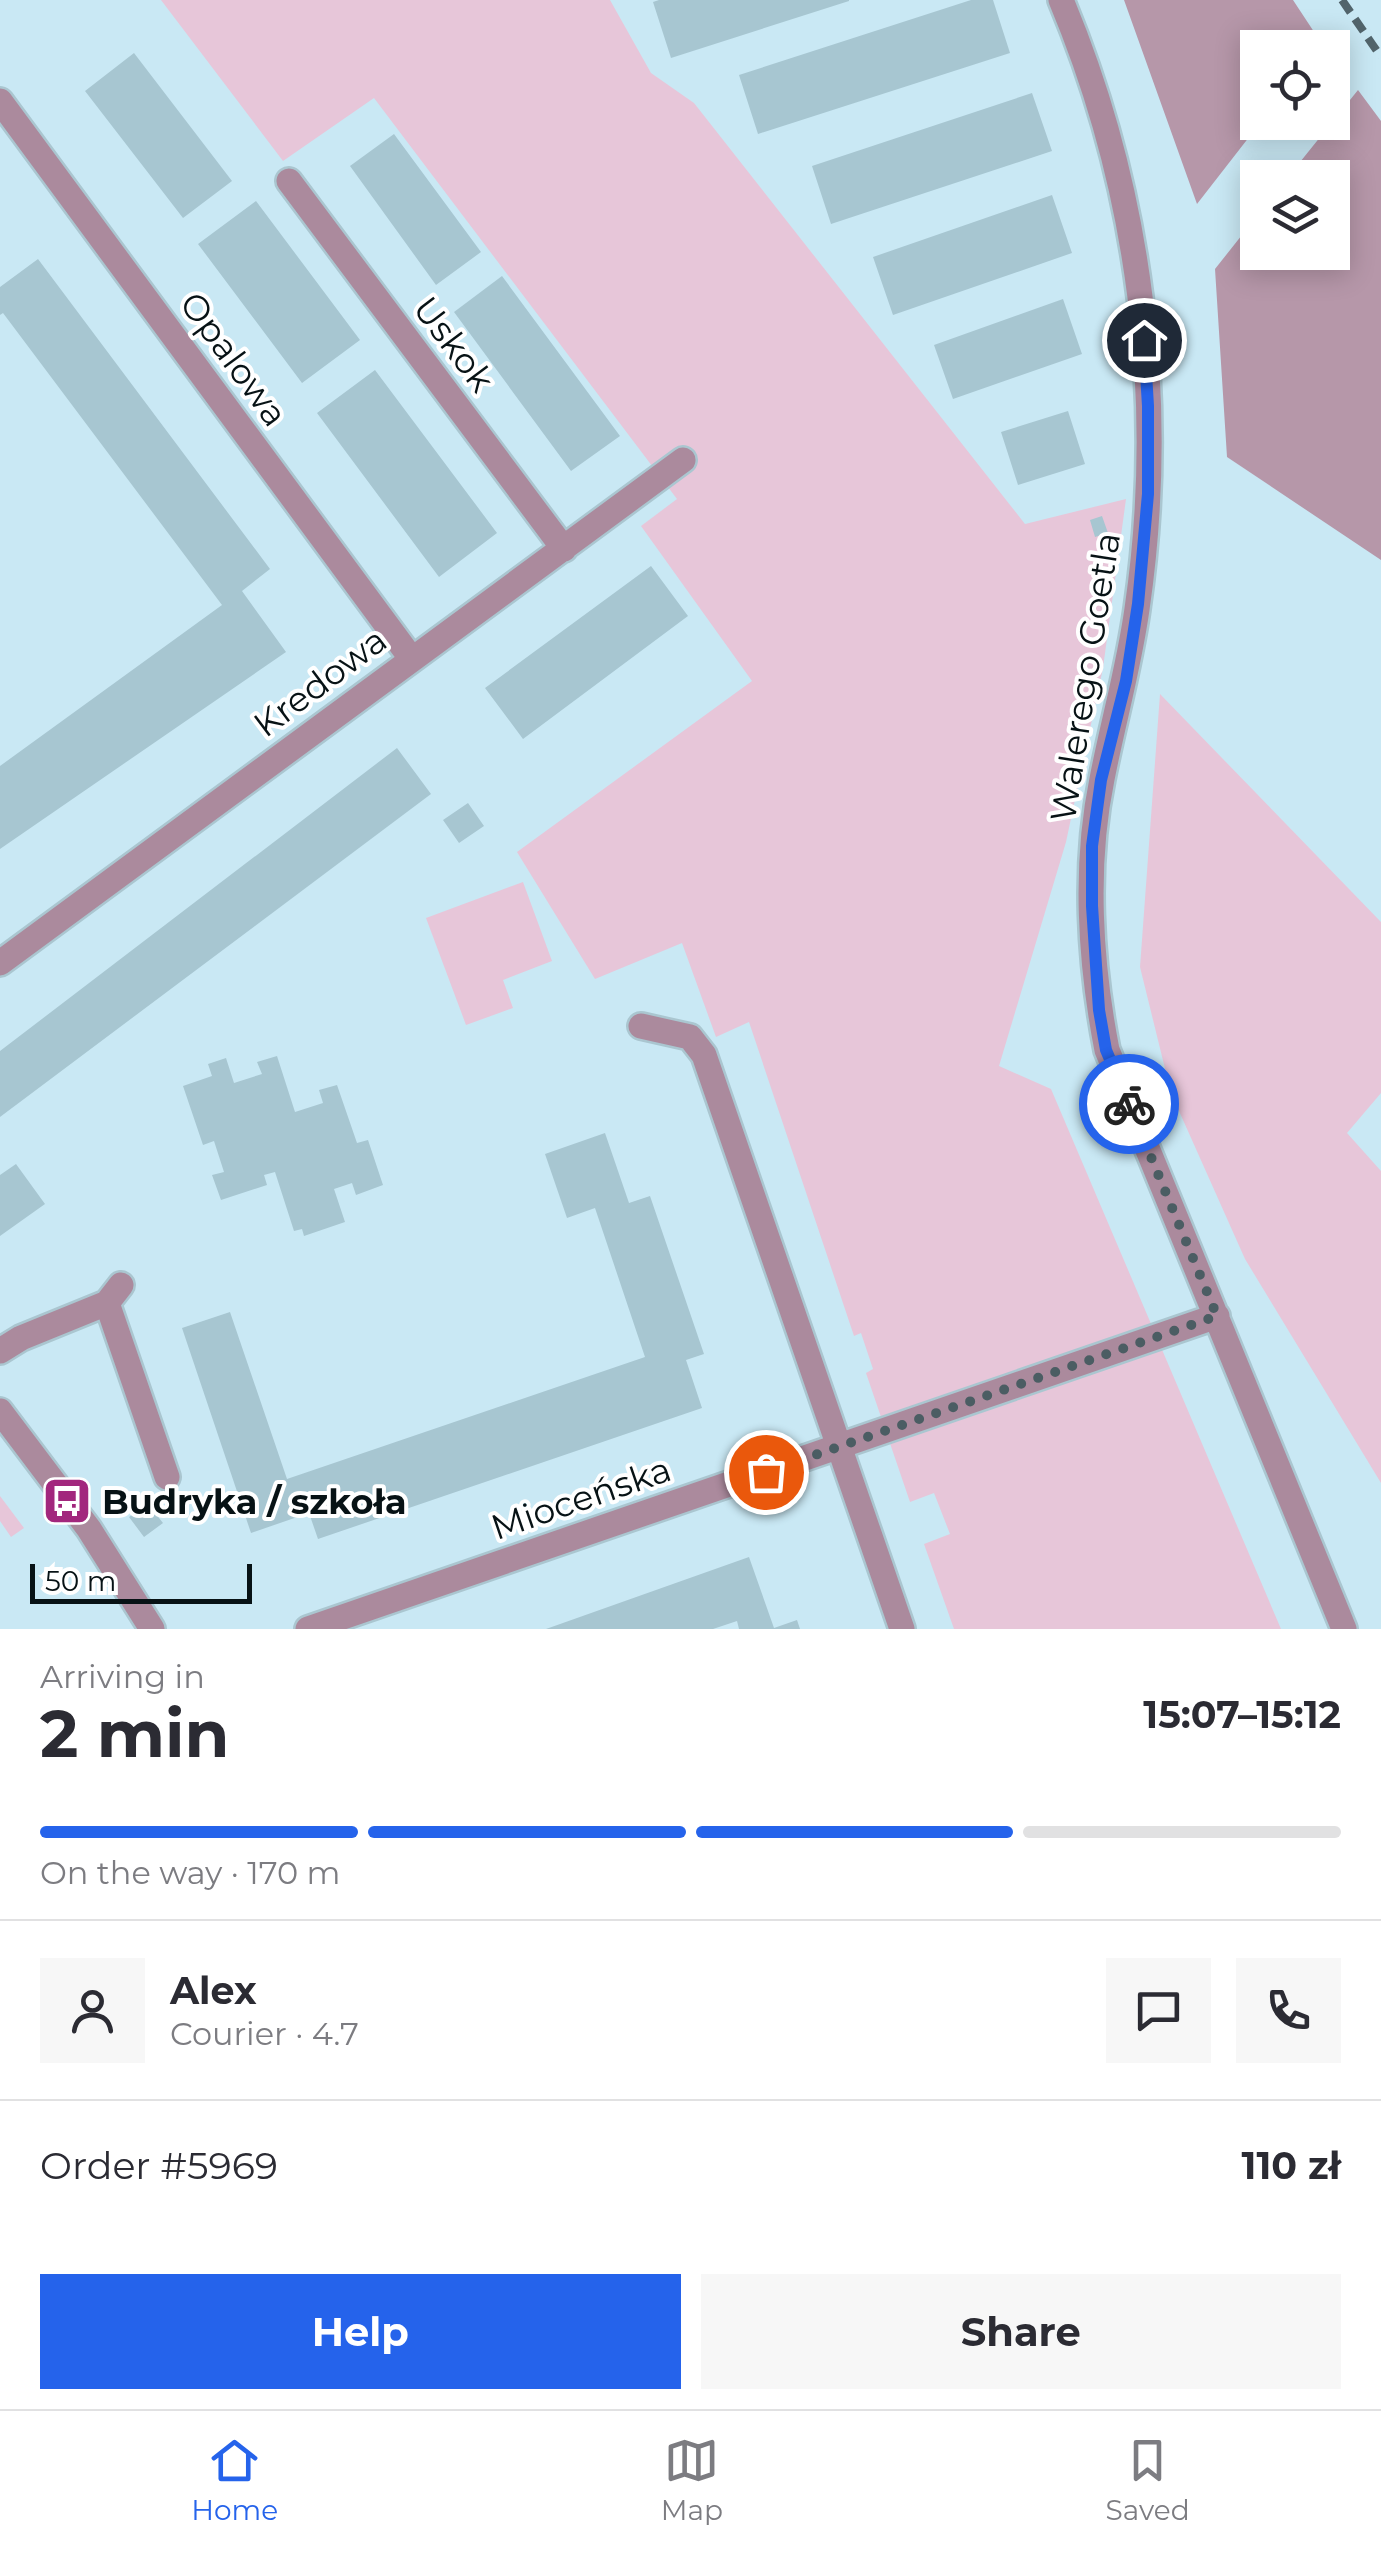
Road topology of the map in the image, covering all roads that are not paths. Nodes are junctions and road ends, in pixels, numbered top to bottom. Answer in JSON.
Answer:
{"nodes":[{"id":1,"x":1061,"y":0,"type":"edge"},
{"id":2,"x":0,"y":101,"type":"edge"},
{"id":3,"x":288,"y":181,"type":"dead end"},
{"id":4,"x":683,"y":460,"type":"dead end"},
{"id":5,"x":564,"y":549,"type":"junction"},
{"id":6,"x":411,"y":658,"type":"junction"},
{"id":7,"x":0,"y":963,"type":"edge"},
{"id":8,"x":642,"y":1026,"type":"dead end"},
{"id":9,"x":1217,"y":1316,"type":"junction"},
{"id":10,"x":0,"y":1351,"type":"edge"},
{"id":11,"x":0,"y":1411,"type":"edge"},
{"id":12,"x":840,"y":1446,"type":"junction"},
{"id":13,"x":168,"y":1477,"type":"dead end"},
{"id":14,"x":152,"y":1629,"type":"edge"},
{"id":15,"x":308,"y":1629,"type":"edge"},
{"id":16,"x":902,"y":1629,"type":"edge"},
{"id":17,"x":1344,"y":1629,"type":"edge"}],
"edges":[{"from":1,"to":9,"type":"street","name":"Walerego Goetla"},
{"from":2,"to":6,"type":"street","name":"Opalowa"},
{"from":3,"to":5,"type":"street","name":"Uskok"},
{"from":4,"to":5,"type":"street","name":"Kredowa"},
{"from":5,"to":6,"type":"street","name":"Kredowa"},
{"from":6,"to":7,"type":"street","name":"Kredowa"},
{"from":8,"to":12,"type":"street"},
{"from":9,"to":12,"type":"street","name":"Mioceńska"},
{"from":9,"to":17,"type":"street","name":"Walerego Goetla"},
{"from":10,"to":13,"type":"street"},
{"from":11,"to":14,"type":"street"},
{"from":12,"to":15,"type":"street","name":"Mioceńska"},
{"from":12,"to":16,"type":"street"}]}
